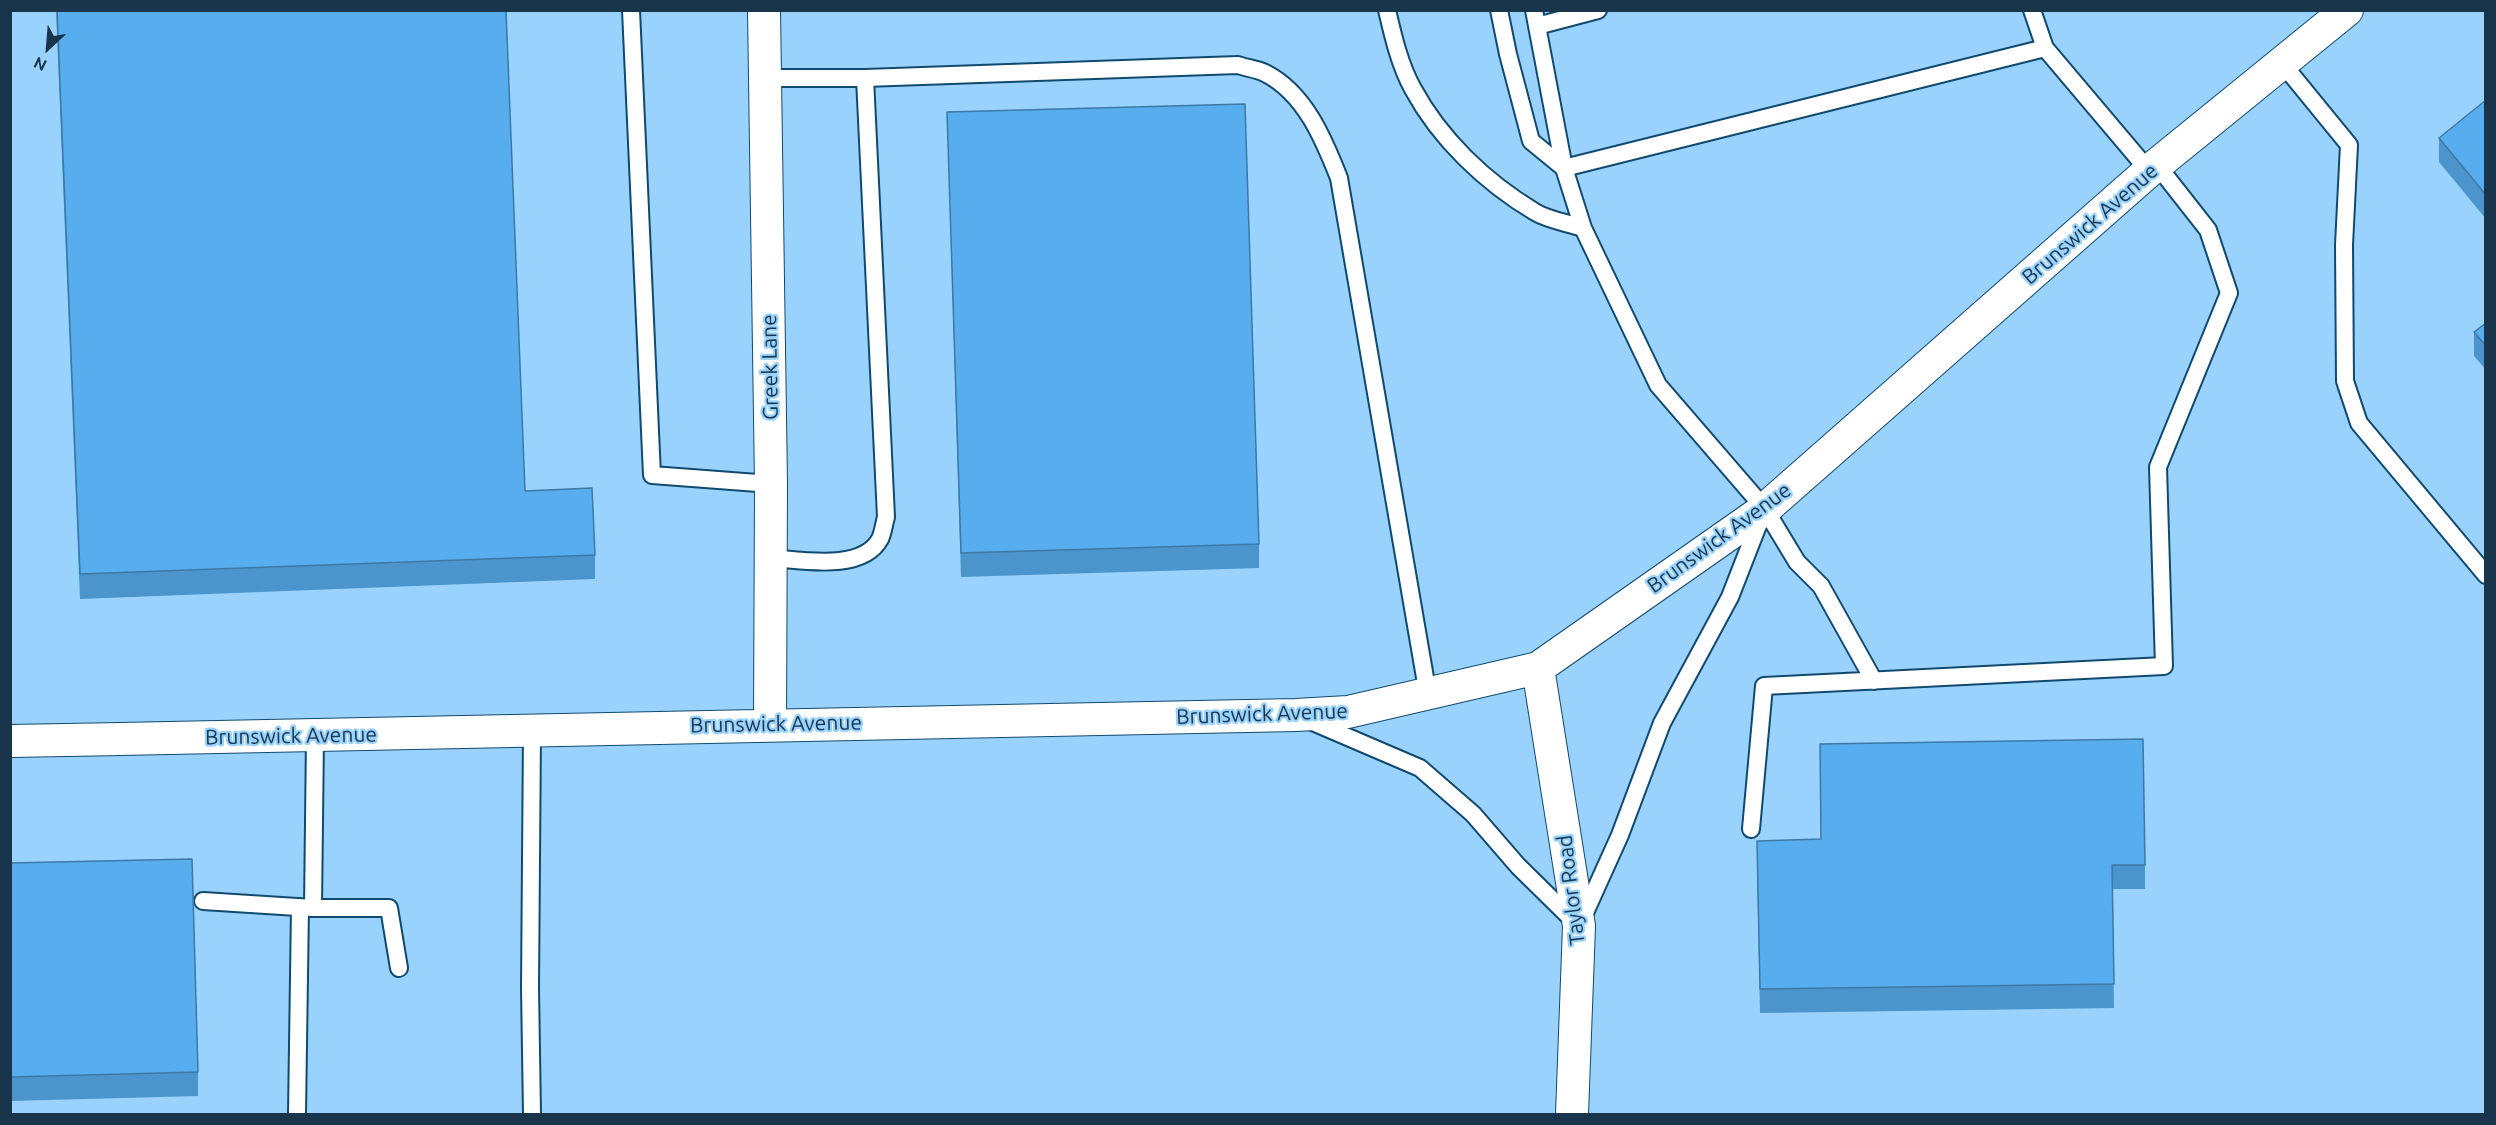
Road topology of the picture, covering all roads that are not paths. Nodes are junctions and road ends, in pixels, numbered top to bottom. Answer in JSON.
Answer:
{"nodes":[{"id":1,"x":631,"y":10,"type":"edge"},
{"id":2,"x":764,"y":10,"type":"edge"},
{"id":3,"x":1387,"y":10,"type":"edge"},
{"id":4,"x":1499,"y":10,"type":"edge"},
{"id":5,"x":1598,"y":10,"type":"edge"},
{"id":6,"x":2032,"y":10,"type":"edge"},
{"id":7,"x":2347,"y":10,"type":"edge"},
{"id":8,"x":1535,"y":18,"type":"edge"},
{"id":9,"x":2045,"y":48,"type":"junction"},
{"id":10,"x":2282,"y":63,"type":"junction"},
{"id":11,"x":765,"y":78,"type":"junction"},
{"id":12,"x":865,"y":78,"type":"junction"},
{"id":13,"x":1564,"y":168,"type":"junction"},
{"id":14,"x":2153,"y":168,"type":"junction"},
{"id":15,"x":1583,"y":228,"type":"junction"},
{"id":16,"x":771,"y":484,"type":"junction"},
{"id":17,"x":1765,"y":509,"type":"junction"},
{"id":18,"x":770,"y":558,"type":"junction"},
{"id":19,"x":2486,"y":575,"type":"edge"},
{"id":20,"x":1538,"y":668,"type":"junction"},
{"id":21,"x":1874,"y":681,"type":"junction"},
{"id":22,"x":1428,"y":695,"type":"junction"},
{"id":23,"x":1296,"y":715,"type":"junction"},
{"id":24,"x":770,"y":724,"type":"junction"},
{"id":25,"x":532,"y":732,"type":"junction"},
{"id":26,"x":315,"y":736,"type":"junction"},
{"id":27,"x":10,"y":741,"type":"edge"},
{"id":28,"x":1751,"y":829,"type":"dead end"},
{"id":29,"x":203,"y":901,"type":"dead end"},
{"id":30,"x":307,"y":908,"type":"junction"},
{"id":31,"x":1580,"y":926,"type":"junction"},
{"id":32,"x":399,"y":968,"type":"dead end"},
{"id":33,"x":297,"y":1114,"type":"edge"},
{"id":34,"x":532,"y":1114,"type":"edge"},
{"id":35,"x":1572,"y":1114,"type":"edge"}],
"edges":[{"from":1,"to":16,"type":"lane"},
{"from":2,"to":11,"type":"street","name":"Greek Lane"},
{"from":3,"to":15,"type":"lane"},
{"from":4,"to":13,"type":"lane"},
{"from":5,"to":8,"type":"lane"},
{"from":6,"to":9,"type":"lane"},
{"from":7,"to":10,"type":"street","name":"Brunswick Avenue"},
{"from":8,"to":13,"type":"lane"},
{"from":9,"to":13,"type":"lane"},
{"from":9,"to":14,"type":"lane"},
{"from":10,"to":14,"type":"street","name":"Brunswick Avenue"},
{"from":10,"to":19,"type":"lane"},
{"from":11,"to":12,"type":"lane"},
{"from":11,"to":16,"type":"street","name":"Greek Lane"},
{"from":12,"to":18,"type":"lane"},
{"from":12,"to":22,"type":"lane"},
{"from":13,"to":15,"type":"lane"},
{"from":14,"to":17,"type":"street","name":"Brunswick Avenue"},
{"from":14,"to":21,"type":"lane"},
{"from":15,"to":17,"type":"lane"},
{"from":16,"to":18,"type":"street","name":"Greek Lane"},
{"from":17,"to":20,"type":"street","name":"Brunswick Avenue"},
{"from":17,"to":21,"type":"lane"},
{"from":17,"to":31,"type":"lane"},
{"from":18,"to":24,"type":"street","name":"Greek Lane"},
{"from":20,"to":22,"type":"street","name":"Brunswick Avenue"},
{"from":20,"to":31,"type":"street","name":"Taylor Road"},
{"from":21,"to":28,"type":"lane"},
{"from":22,"to":23,"type":"street","name":"Brunswick Avenue"},
{"from":23,"to":24,"type":"street","name":"Brunswick Avenue"},
{"from":23,"to":31,"type":"lane"},
{"from":24,"to":25,"type":"street","name":"Brunswick Avenue"},
{"from":25,"to":26,"type":"street","name":"Brunswick Avenue"},
{"from":25,"to":34,"type":"lane"},
{"from":26,"to":27,"type":"street","name":"Brunswick Avenue"},
{"from":26,"to":30,"type":"lane"},
{"from":29,"to":30,"type":"lane"},
{"from":30,"to":32,"type":"lane"},
{"from":30,"to":33,"type":"lane"},
{"from":31,"to":35,"type":"street","name":"Taylor Road"}]}
